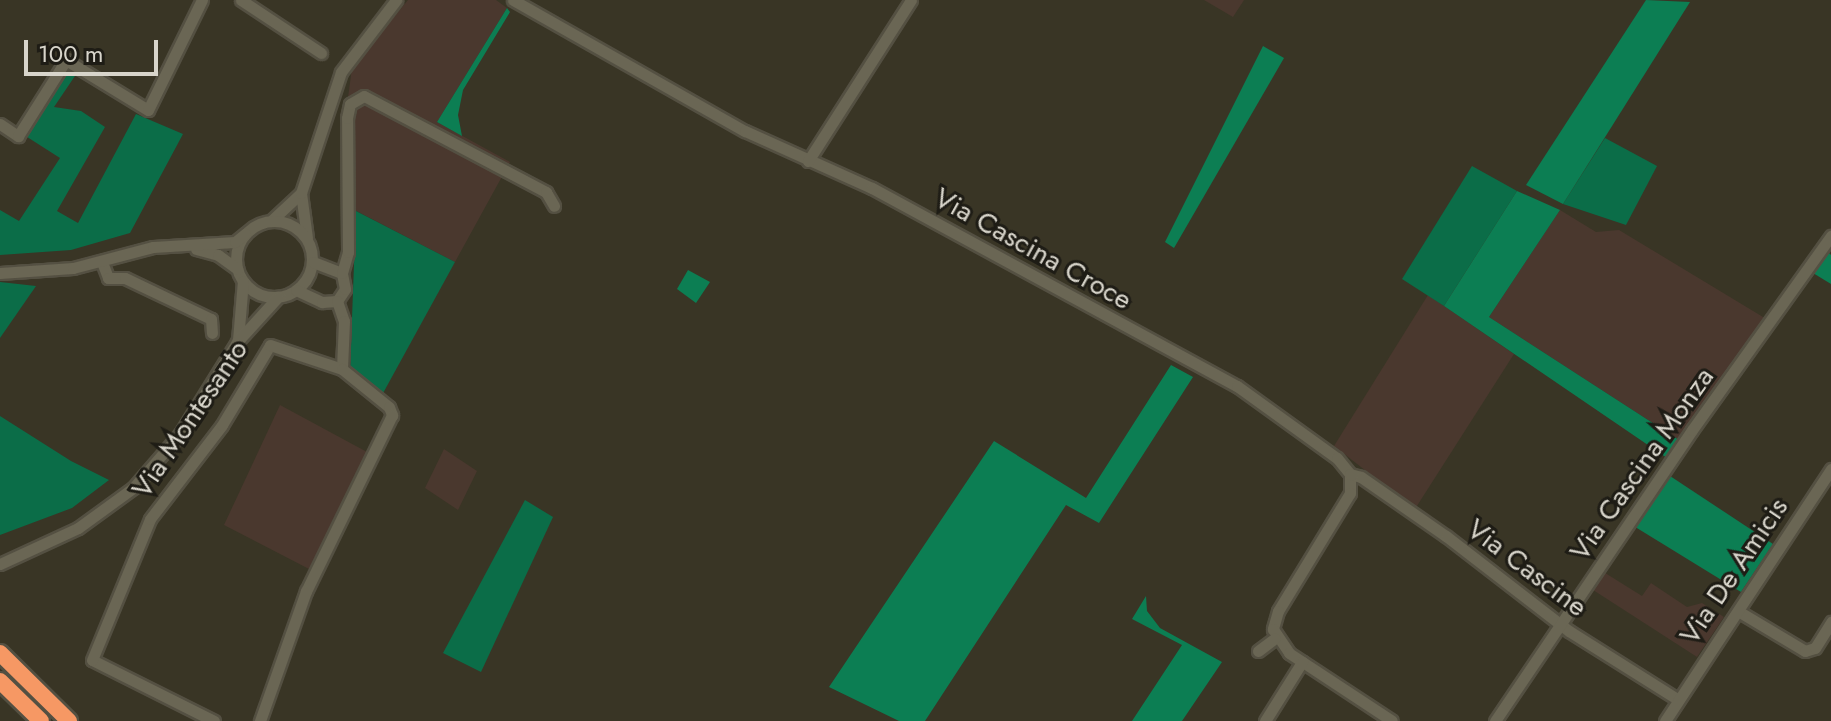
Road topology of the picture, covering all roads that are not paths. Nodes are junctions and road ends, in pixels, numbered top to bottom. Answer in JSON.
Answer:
{"nodes":[{"id":1,"x":202,"y":0,"type":"edge"},
{"id":2,"x":241,"y":0,"type":"edge"},
{"id":3,"x":396,"y":0,"type":"edge"},
{"id":4,"x":513,"y":0,"type":"edge"},
{"id":5,"x":911,"y":0,"type":"edge"},
{"id":6,"x":321,"y":53,"type":"dead end"},
{"id":7,"x":0,"y":124,"type":"edge"},
{"id":8,"x":808,"y":161,"type":"junction"},
{"id":9,"x":301,"y":193,"type":"junction"},
{"id":10,"x":554,"y":206,"type":"dead end"},
{"id":11,"x":272,"y":220,"type":"junction"},
{"id":12,"x":245,"y":234,"type":"junction"},
{"id":13,"x":1831,"y":236,"type":"edge"},
{"id":14,"x":307,"y":239,"type":"junction"},
{"id":15,"x":176,"y":245,"type":"junction"},
{"id":16,"x":102,"y":262,"type":"junction"},
{"id":17,"x":313,"y":262,"type":"junction"},
{"id":18,"x":338,"y":270,"type":"junction"},
{"id":19,"x":0,"y":273,"type":"edge"},
{"id":20,"x":240,"y":275,"type":"junction"},
{"id":21,"x":296,"y":290,"type":"junction"},
{"id":22,"x":278,"y":297,"type":"junction"},
{"id":23,"x":337,"y":301,"type":"junction"},
{"id":24,"x":212,"y":333,"type":"dead end"},
{"id":25,"x":237,"y":342,"type":"junction"},
{"id":26,"x":342,"y":369,"type":"junction"},
{"id":27,"x":1350,"y":474,"type":"junction"},
{"id":28,"x":1830,"y":474,"type":"edge"},
{"id":29,"x":0,"y":564,"type":"edge"},
{"id":30,"x":1738,"y":611,"type":"junction"},
{"id":31,"x":1831,"y":622,"type":"edge"},
{"id":32,"x":1561,"y":623,"type":"junction"},
{"id":33,"x":1275,"y":638,"type":"junction"},
{"id":34,"x":1258,"y":651,"type":"dead end"},
{"id":35,"x":0,"y":653,"type":"edge"},
{"id":36,"x":1302,"y":662,"type":"junction"},
{"id":37,"x":0,"y":681,"type":"edge"},
{"id":38,"x":1677,"y":699,"type":"junction"},
{"id":39,"x":41,"y":721,"type":"edge"},
{"id":40,"x":69,"y":721,"type":"edge"},
{"id":41,"x":214,"y":721,"type":"edge"},
{"id":42,"x":260,"y":721,"type":"edge"},
{"id":43,"x":1265,"y":721,"type":"edge"},
{"id":44,"x":1392,"y":721,"type":"edge"},
{"id":45,"x":1495,"y":721,"type":"edge"},
{"id":46,"x":1665,"y":721,"type":"edge"}],
"edges":[{"from":1,"to":7,"type":"street"},
{"from":2,"to":6,"type":"street"},
{"from":3,"to":9,"type":"street"},
{"from":4,"to":8,"type":"street","name":"Via Cascina Croce"},
{"from":5,"to":8,"type":"street"},
{"from":8,"to":27,"type":"street","name":"Via Cascina Croce"},
{"from":9,"to":11,"type":"street"},
{"from":9,"to":14,"type":"street"},
{"from":10,"to":18,"type":"street"},
{"from":11,"to":12,"type":"street"},
{"from":11,"to":14,"type":"street"},
{"from":12,"to":15,"type":"street"},
{"from":12,"to":20,"type":"street"},
{"from":13,"to":32,"type":"street","name":"Via Cascina Monza"},
{"from":14,"to":17,"type":"street"},
{"from":15,"to":16,"type":"street"},
{"from":15,"to":20,"type":"street"},
{"from":16,"to":19,"type":"street"},
{"from":16,"to":24,"type":"street","name":"Via Montesanto"},
{"from":17,"to":18,"type":"street"},
{"from":17,"to":21,"type":"street"},
{"from":18,"to":23,"type":"street"},
{"from":20,"to":22,"type":"street"},
{"from":20,"to":25,"type":"street"},
{"from":21,"to":22,"type":"street"},
{"from":21,"to":23,"type":"street"},
{"from":22,"to":25,"type":"street"},
{"from":23,"to":26,"type":"street"},
{"from":25,"to":29,"type":"street"},
{"from":26,"to":41,"type":"street","name":"Via Montesanto"},
{"from":26,"to":42,"type":"street","name":"Via Montesanto"},
{"from":27,"to":32,"type":"street","name":"Via Cascine"},
{"from":27,"to":33,"type":"street"},
{"from":28,"to":30,"type":"street","name":"Via De Amicis"},
{"from":30,"to":31,"type":"street"},
{"from":30,"to":38,"type":"street","name":"Via De Amicis"},
{"from":32,"to":38,"type":"street","name":"Via Cascine"},
{"from":32,"to":45,"type":"street","name":"Via Cascina Monza"},
{"from":33,"to":34,"type":"street"},
{"from":33,"to":36,"type":"street"},
{"from":35,"to":40,"type":"highway"},
{"from":36,"to":43,"type":"street"},
{"from":36,"to":44,"type":"street"},
{"from":37,"to":39,"type":"highway"},
{"from":38,"to":46,"type":"street","name":"Via De Amicis"}]}
